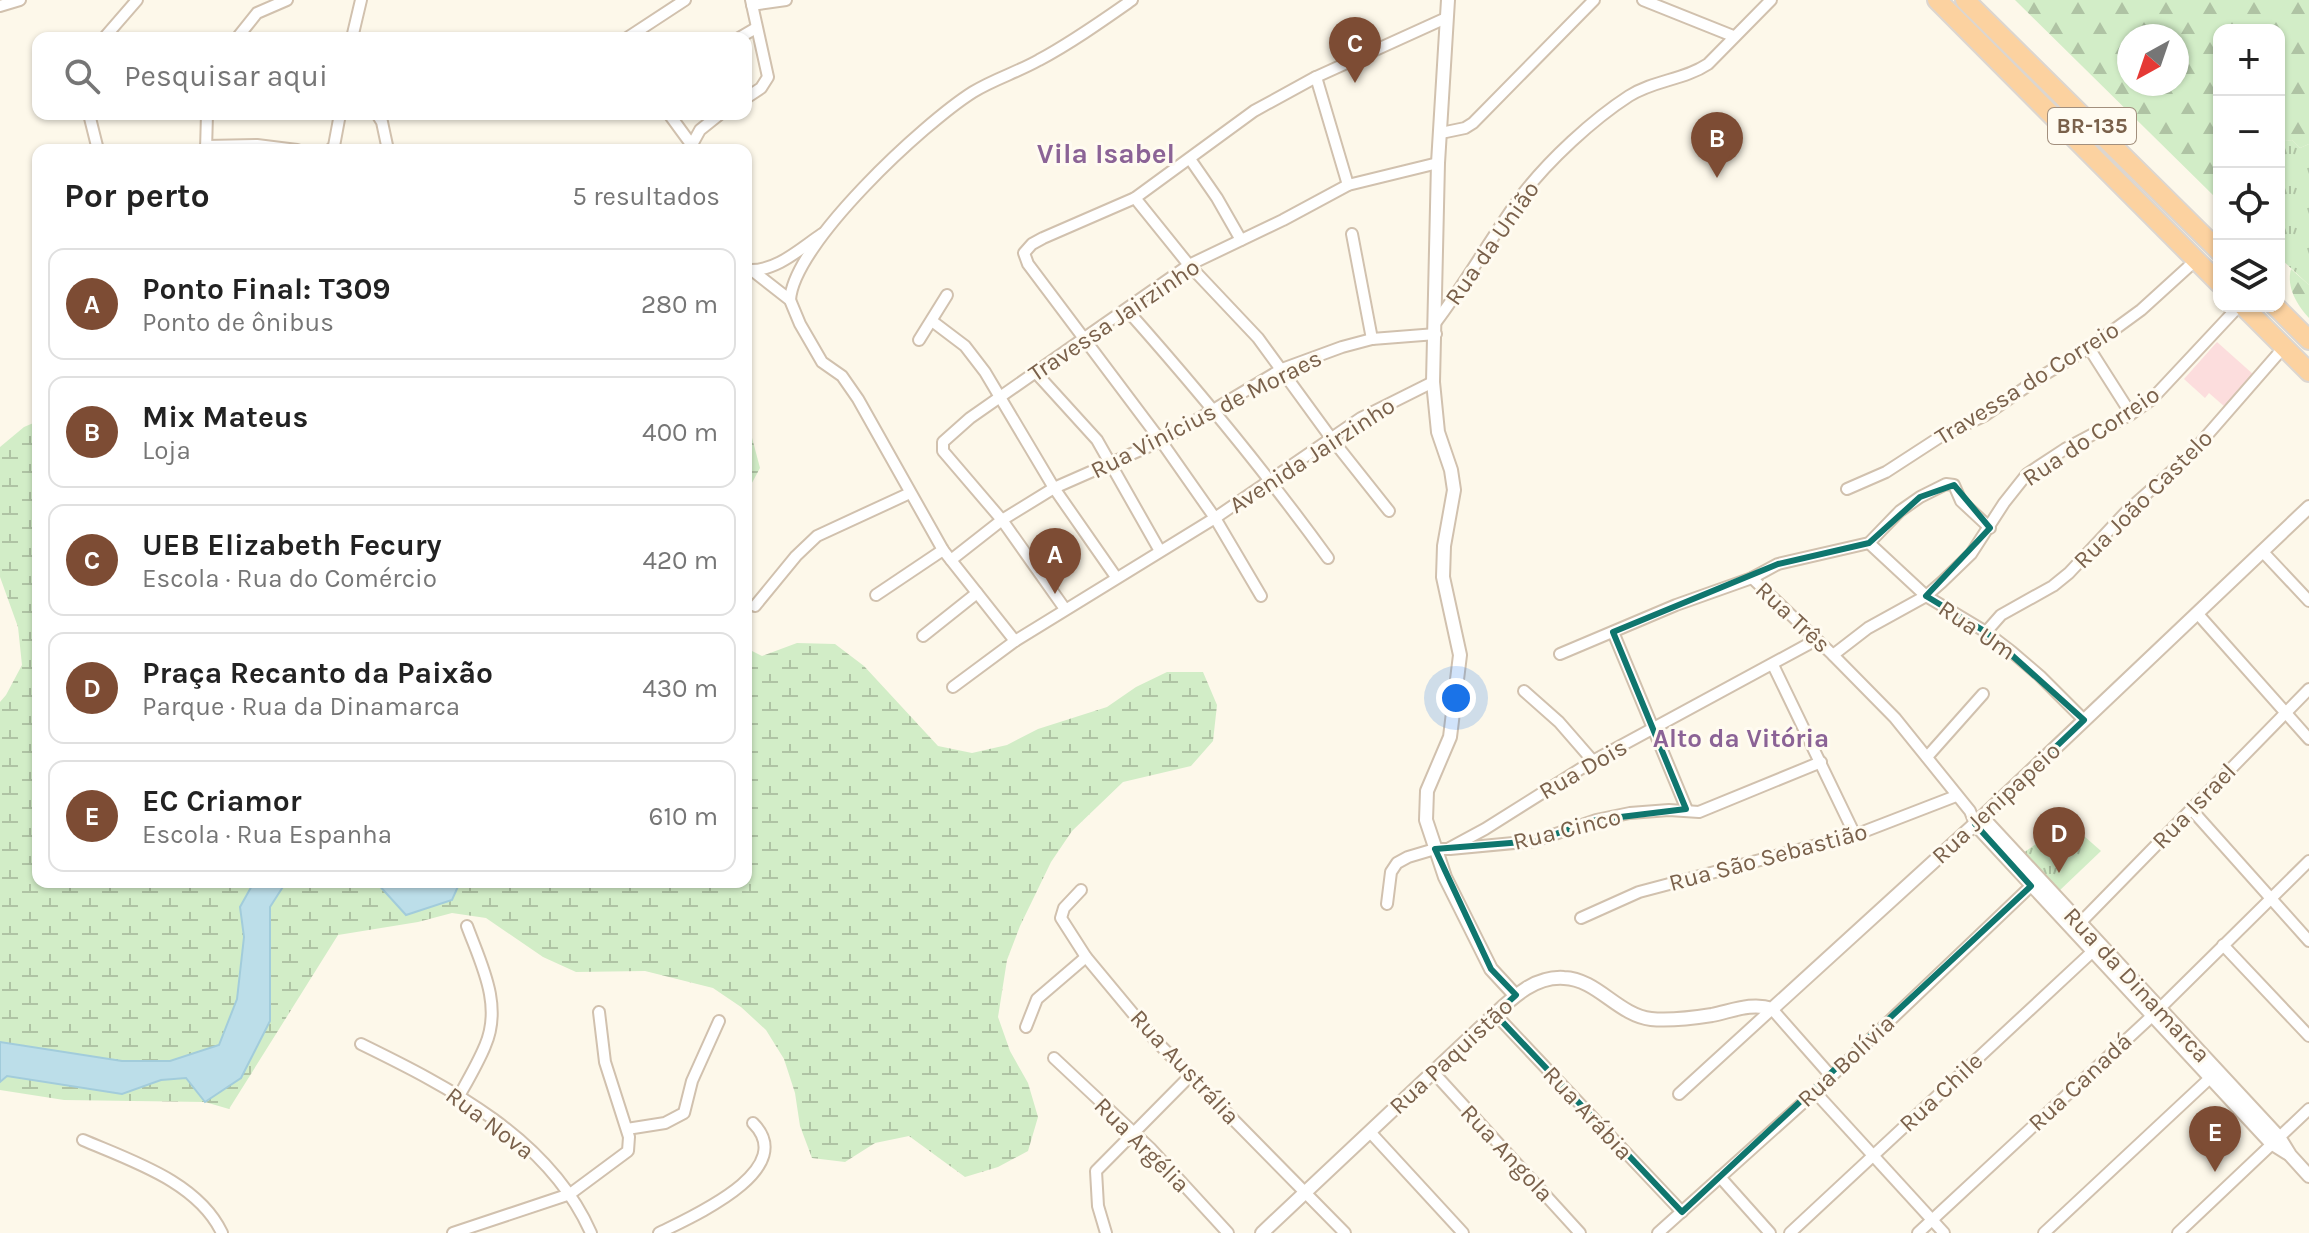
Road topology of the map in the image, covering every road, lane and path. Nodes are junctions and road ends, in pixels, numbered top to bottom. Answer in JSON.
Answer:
{"nodes":[{"id":1,"x":20,"y":0,"type":"edge"},
{"id":2,"x":137,"y":0,"type":"edge"},
{"id":3,"x":287,"y":0,"type":"edge"},
{"id":4,"x":361,"y":0,"type":"edge"},
{"id":5,"x":685,"y":0,"type":"edge"},
{"id":6,"x":786,"y":0,"type":"edge"},
{"id":7,"x":1132,"y":0,"type":"edge"},
{"id":8,"x":1448,"y":0,"type":"edge"},
{"id":9,"x":1594,"y":0,"type":"edge"},
{"id":10,"x":1643,"y":0,"type":"edge"},
{"id":11,"x":1771,"y":0,"type":"edge"},
{"id":12,"x":1937,"y":0,"type":"edge"},
{"id":13,"x":1965,"y":0,"type":"edge"},
{"id":14,"x":752,"y":3,"type":"edge"},
{"id":15,"x":0,"y":6,"type":"edge"},
{"id":16,"x":1446,"y":18,"type":"junction"},
{"id":17,"x":756,"y":28,"type":"junction"},
{"id":18,"x":109,"y":32,"type":"edge"},
{"id":19,"x":242,"y":32,"type":"edge"},
{"id":20,"x":353,"y":32,"type":"edge"},
{"id":21,"x":636,"y":32,"type":"edge"},
{"id":22,"x":749,"y":32,"type":"edge"},
{"id":23,"x":1733,"y":36,"type":"junction"},
{"id":24,"x":1316,"y":77,"type":"junction"},
{"id":25,"x":752,"y":94,"type":"edge"},
{"id":26,"x":2035,"y":99,"type":"junction"},
{"id":27,"x":2085,"y":119,"type":"junction"},
{"id":28,"x":90,"y":120,"type":"edge"},
{"id":29,"x":207,"y":120,"type":"edge"},
{"id":30,"x":339,"y":120,"type":"edge"},
{"id":31,"x":381,"y":120,"type":"edge"},
{"id":32,"x":673,"y":120,"type":"edge"},
{"id":33,"x":712,"y":120,"type":"edge"},
{"id":34,"x":1441,"y":133,"type":"junction"},
{"id":35,"x":96,"y":144,"type":"edge"},
{"id":36,"x":206,"y":144,"type":"edge"},
{"id":37,"x":333,"y":144,"type":"edge"},
{"id":38,"x":387,"y":144,"type":"edge"},
{"id":39,"x":688,"y":144,"type":"edge"},
{"id":40,"x":692,"y":144,"type":"edge"},
{"id":41,"x":2095,"y":158,"type":"junction"},
{"id":42,"x":1190,"y":159,"type":"junction"},
{"id":43,"x":1438,"y":163,"type":"junction"},
{"id":44,"x":2145,"y":178,"type":"junction"},
{"id":45,"x":1348,"y":185,"type":"junction"},
{"id":46,"x":1135,"y":198,"type":"junction"},
{"id":47,"x":827,"y":230,"type":"junction"},
{"id":48,"x":1352,"y":234,"type":"dead end"},
{"id":49,"x":1241,"y":240,"type":"junction"},
{"id":50,"x":2213,"y":245,"type":"edge"},
{"id":51,"x":2196,"y":260,"type":"junction"},
{"id":52,"x":1189,"y":265,"type":"junction"},
{"id":53,"x":752,"y":270,"type":"edge"},
{"id":54,"x":752,"y":273,"type":"edge"},
{"id":55,"x":2213,"y":277,"type":"edge"},
{"id":56,"x":947,"y":295,"type":"dead end"},
{"id":57,"x":790,"y":300,"type":"junction"},
{"id":58,"x":1127,"y":310,"type":"junction"},
{"id":59,"x":2235,"y":312,"type":"edge"},
{"id":60,"x":2247,"y":312,"type":"edge"},
{"id":61,"x":2281,"y":312,"type":"edge"},
{"id":62,"x":932,"y":321,"type":"junction"},
{"id":63,"x":1436,"y":328,"type":"junction"},
{"id":64,"x":1083,"y":339,"type":"junction"},
{"id":65,"x":1372,"y":339,"type":"junction"},
{"id":66,"x":919,"y":340,"type":"dead end"},
{"id":67,"x":2309,"y":340,"type":"edge"},
{"id":68,"x":2284,"y":347,"type":"junction"},
{"id":69,"x":2089,"y":348,"type":"junction"},
{"id":70,"x":1282,"y":369,"type":"junction"},
{"id":71,"x":2309,"y":372,"type":"edge"},
{"id":72,"x":1037,"y":374,"type":"junction"},
{"id":73,"x":1433,"y":382,"type":"junction"},
{"id":74,"x":999,"y":398,"type":"junction"},
{"id":75,"x":1214,"y":409,"type":"junction"},
{"id":76,"x":2131,"y":414,"type":"junction"},
{"id":77,"x":1331,"y":438,"type":"junction"},
{"id":78,"x":1161,"y":441,"type":"junction"},
{"id":79,"x":1113,"y":464,"type":"junction"},
{"id":80,"x":1272,"y":480,"type":"junction"},
{"id":81,"x":1054,"y":488,"type":"junction"},
{"id":82,"x":1847,"y":489,"type":"dead end"},
{"id":83,"x":910,"y":493,"type":"junction"},
{"id":84,"x":2309,"y":507,"type":"edge"},
{"id":85,"x":1389,"y":511,"type":"dead end"},
{"id":86,"x":1215,"y":518,"type":"junction"},
{"id":87,"x":1002,"y":520,"type":"junction"},
{"id":88,"x":1990,"y":528,"type":"junction"},
{"id":89,"x":1869,"y":543,"type":"junction"},
{"id":90,"x":943,"y":550,"type":"junction"},
{"id":91,"x":1160,"y":551,"type":"junction"},
{"id":92,"x":2262,"y":551,"type":"junction"},
{"id":93,"x":1328,"y":558,"type":"dead end"},
{"id":94,"x":951,"y":560,"type":"junction"},
{"id":95,"x":1116,"y":577,"type":"junction"},
{"id":96,"x":1752,"y":578,"type":"junction"},
{"id":97,"x":977,"y":593,"type":"junction"},
{"id":98,"x":876,"y":595,"type":"dead end"},
{"id":99,"x":1261,"y":596,"type":"dead end"},
{"id":100,"x":1926,"y":596,"type":"junction"},
{"id":101,"x":2309,"y":601,"type":"edge"},
{"id":102,"x":755,"y":606,"type":"dead end"},
{"id":103,"x":1065,"y":609,"type":"junction"},
{"id":104,"x":2197,"y":613,"type":"junction"},
{"id":105,"x":1613,"y":632,"type":"junction"},
{"id":106,"x":1986,"y":632,"type":"junction"},
{"id":107,"x":923,"y":636,"type":"dead end"},
{"id":108,"x":1816,"y":640,"type":"junction"},
{"id":109,"x":1015,"y":641,"type":"junction"},
{"id":110,"x":1560,"y":654,"type":"dead end"},
{"id":111,"x":1833,"y":655,"type":"junction"},
{"id":112,"x":1773,"y":665,"type":"junction"},
{"id":113,"x":953,"y":687,"type":"dead end"},
{"id":114,"x":2309,"y":689,"type":"edge"},
{"id":115,"x":1524,"y":691,"type":"dead end"},
{"id":116,"x":1983,"y":694,"type":"dead end"},
{"id":117,"x":2286,"y":711,"type":"junction"},
{"id":118,"x":2084,"y":720,"type":"junction"},
{"id":119,"x":1655,"y":729,"type":"junction"},
{"id":120,"x":2309,"y":739,"type":"edge"},
{"id":121,"x":1927,"y":757,"type":"junction"},
{"id":122,"x":1593,"y":761,"type":"junction"},
{"id":123,"x":1821,"y":762,"type":"junction"},
{"id":124,"x":1956,"y":796,"type":"junction"},
{"id":125,"x":2191,"y":809,"type":"junction"},
{"id":126,"x":1687,"y":810,"type":"junction"},
{"id":127,"x":1976,"y":817,"type":"junction"},
{"id":128,"x":1855,"y":835,"type":"junction"},
{"id":129,"x":1441,"y":849,"type":"junction"},
{"id":130,"x":2309,"y":861,"type":"edge"},
{"id":131,"x":2031,"y":886,"type":"junction"},
{"id":132,"x":1081,"y":890,"type":"dead end"},
{"id":133,"x":2271,"y":899,"type":"junction"},
{"id":134,"x":1387,"y":904,"type":"dead end"},
{"id":135,"x":1581,"y":918,"type":"dead end"},
{"id":136,"x":2080,"y":923,"type":"junction"},
{"id":137,"x":467,"y":926,"type":"dead end"},
{"id":138,"x":2309,"y":941,"type":"edge"},
{"id":139,"x":2223,"y":945,"type":"junction"},
{"id":140,"x":2092,"y":952,"type":"junction"},
{"id":141,"x":1086,"y":957,"type":"junction"},
{"id":142,"x":1515,"y":995,"type":"junction"},
{"id":143,"x":1772,"y":1009,"type":"junction"},
{"id":144,"x":599,"y":1012,"type":"dead end"},
{"id":145,"x":2155,"y":1012,"type":"junction"},
{"id":146,"x":1495,"y":1014,"type":"junction"},
{"id":147,"x":719,"y":1021,"type":"dead end"},
{"id":148,"x":1026,"y":1027,"type":"dead end"},
{"id":149,"x":2309,"y":1036,"type":"edge"},
{"id":150,"x":361,"y":1044,"type":"dead end"},
{"id":151,"x":1054,"y":1058,"type":"dead end"},
{"id":152,"x":1434,"y":1073,"type":"junction"},
{"id":153,"x":1831,"y":1076,"type":"junction"},
{"id":154,"x":1189,"y":1077,"type":"junction"},
{"id":155,"x":2210,"y":1078,"type":"junction"},
{"id":156,"x":1815,"y":1092,"type":"junction"},
{"id":157,"x":1679,"y":1094,"type":"dead end"},
{"id":158,"x":459,"y":1096,"type":"junction"},
{"id":159,"x":2309,"y":1109,"type":"edge"},
{"id":160,"x":753,"y":1123,"type":"dead end"},
{"id":161,"x":627,"y":1129,"type":"junction"},
{"id":162,"x":1370,"y":1132,"type":"junction"},
{"id":163,"x":1135,"y":1133,"type":"junction"},
{"id":164,"x":83,"y":1140,"type":"dead end"},
{"id":165,"x":2275,"y":1140,"type":"junction"},
{"id":166,"x":1873,"y":1155,"type":"junction"},
{"id":167,"x":2309,"y":1176,"type":"edge"},
{"id":168,"x":1720,"y":1177,"type":"junction"},
{"id":169,"x":1306,"y":1191,"type":"junction"},
{"id":170,"x":570,"y":1194,"type":"junction"},
{"id":171,"x":1682,"y":1212,"type":"junction"},
{"id":172,"x":1932,"y":1220,"type":"junction"},
{"id":173,"x":222,"y":1233,"type":"edge"},
{"id":174,"x":453,"y":1233,"type":"edge"},
{"id":175,"x":591,"y":1233,"type":"edge"},
{"id":176,"x":659,"y":1233,"type":"edge"},
{"id":177,"x":1106,"y":1233,"type":"edge"},
{"id":178,"x":1228,"y":1233,"type":"edge"},
{"id":179,"x":1262,"y":1233,"type":"edge"},
{"id":180,"x":1345,"y":1233,"type":"edge"},
{"id":181,"x":1463,"y":1233,"type":"edge"},
{"id":182,"x":1580,"y":1233,"type":"edge"},
{"id":183,"x":1658,"y":1233,"type":"edge"},
{"id":184,"x":1770,"y":1233,"type":"edge"},
{"id":185,"x":1790,"y":1233,"type":"edge"},
{"id":186,"x":1918,"y":1233,"type":"edge"},
{"id":187,"x":1944,"y":1233,"type":"edge"},
{"id":188,"x":2044,"y":1233,"type":"edge"},
{"id":189,"x":2178,"y":1233,"type":"edge"}],
"edges":[{"from":1,"to":15,"type":"street"},
{"from":2,"to":18,"type":"street"},
{"from":3,"to":19,"type":"street"},
{"from":4,"to":20,"type":"street"},
{"from":5,"to":21,"type":"street"},
{"from":6,"to":14,"type":"street"},
{"from":7,"to":47,"type":"street"},
{"from":8,"to":16,"type":"street"},
{"from":9,"to":34,"type":"street"},
{"from":10,"to":23,"type":"street"},
{"from":11,"to":23,"type":"street"},
{"from":12,"to":26,"type":"highway","number":"BR-135"},
{"from":13,"to":27,"type":"highway","number":"BR-135"},
{"from":14,"to":17,"type":"street"},
{"from":16,"to":24,"type":"street"},
{"from":16,"to":34,"type":"street"},
{"from":17,"to":22,"type":"street"},
{"from":17,"to":25,"type":"street"},
{"from":23,"to":63,"type":"street","name":"Rua da União"},
{"from":24,"to":42,"type":"street"},
{"from":24,"to":45,"type":"street"},
{"from":26,"to":27,"type":"highway"},
{"from":26,"to":41,"type":"highway","number":"BR-135"},
{"from":27,"to":44,"type":"highway","number":"BR-135"},
{"from":28,"to":35,"type":"street"},
{"from":29,"to":36,"type":"street"},
{"from":30,"to":37,"type":"street"},
{"from":31,"to":38,"type":"street"},
{"from":32,"to":39,"type":"street"},
{"from":33,"to":40,"type":"street"},
{"from":34,"to":43,"type":"street"},
{"from":41,"to":44,"type":"highway"},
{"from":41,"to":51,"type":"highway","number":"BR-135"},
{"from":42,"to":46,"type":"street"},
{"from":42,"to":49,"type":"street"},
{"from":43,"to":45,"type":"street","name":"Travessa Jairzinho"},
{"from":43,"to":63,"type":"street"},
{"from":44,"to":50,"type":"highway","number":"BR-135"},
{"from":45,"to":49,"type":"street","name":"Travessa Jairzinho"},
{"from":46,"to":52,"type":"street"},
{"from":46,"to":64,"type":"street"},
{"from":47,"to":53,"type":"street"},
{"from":47,"to":57,"type":"street"},
{"from":48,"to":65,"type":"street"},
{"from":49,"to":52,"type":"street","name":"Travessa Jairzinho"},
{"from":51,"to":55,"type":"highway","number":"BR-135"},
{"from":51,"to":69,"type":"street","name":"Travessa do Correio"},
{"from":52,"to":58,"type":"street","name":"Travessa Jairzinho"},
{"from":52,"to":70,"type":"street"},
{"from":54,"to":57,"type":"street"},
{"from":56,"to":62,"type":"street"},
{"from":57,"to":83,"type":"street"},
{"from":58,"to":64,"type":"street","name":"Travessa Jairzinho"},
{"from":58,"to":75,"type":"street"},
{"from":59,"to":76,"type":"street","name":"Rua do Correio"},
{"from":60,"to":68,"type":"highway"},
{"from":61,"to":67,"type":"highway"},
{"from":62,"to":66,"type":"street"},
{"from":62,"to":74,"type":"street"},
{"from":63,"to":65,"type":"street","name":"Rua Vinícius de Moraes"},
{"from":63,"to":73,"type":"street"},
{"from":64,"to":72,"type":"street","name":"Travessa Jairzinho"},
{"from":64,"to":78,"type":"street"},
{"from":65,"to":70,"type":"street","name":"Rua Vinícius de Moraes"},
{"from":68,"to":71,"type":"highway"},
{"from":68,"to":106,"type":"street","name":"Rua João Castelo"},
{"from":69,"to":76,"type":"street"},
{"from":69,"to":82,"type":"street","name":"Travessa do Correio"},
{"from":70,"to":75,"type":"street","name":"Rua Vinícius de Moraes"},
{"from":70,"to":77,"type":"street"},
{"from":72,"to":74,"type":"street","name":"Travessa Jairzinho"},
{"from":72,"to":79,"type":"street"},
{"from":73,"to":77,"type":"street","name":"Avenida Jairzinho"},
{"from":73,"to":129,"type":"street"},
{"from":74,"to":81,"type":"street"},
{"from":74,"to":87,"type":"street","name":"Travessa Jairzinho"},
{"from":75,"to":78,"type":"street","name":"Rua Vinícius de Moraes"},
{"from":75,"to":80,"type":"street"},
{"from":76,"to":88,"type":"street","name":"Rua do Correio"},
{"from":77,"to":80,"type":"street","name":"Avenida Jairzinho"},
{"from":77,"to":85,"type":"street"},
{"from":78,"to":79,"type":"street","name":"Rua Vinícius de Moraes"},
{"from":78,"to":86,"type":"street"},
{"from":79,"to":81,"type":"street","name":"Rua Vinícius de Moraes"},
{"from":79,"to":91,"type":"street"},
{"from":80,"to":86,"type":"street","name":"Avenida Jairzinho"},
{"from":80,"to":93,"type":"street"},
{"from":81,"to":87,"type":"street","name":"Rua Vinícius de Moraes"},
{"from":81,"to":95,"type":"street"},
{"from":83,"to":90,"type":"street"},
{"from":83,"to":102,"type":"street"},
{"from":84,"to":92,"type":"street","name":"Rua Jenipapeio"},
{"from":86,"to":91,"type":"street","name":"Avenida Jairzinho"},
{"from":86,"to":99,"type":"street"},
{"from":87,"to":94,"type":"street","name":"Rua Vinícius de Moraes"},
{"from":87,"to":103,"type":"street"},
{"from":88,"to":89,"type":"street"},
{"from":88,"to":100,"type":"street","name":"Rua do Correio"},
{"from":89,"to":96,"type":"street"},
{"from":89,"to":100,"type":"street","name":"Rua Um"},
{"from":90,"to":94,"type":"street"},
{"from":90,"to":98,"type":"street"},
{"from":91,"to":95,"type":"street","name":"Avenida Jairzinho"},
{"from":92,"to":101,"type":"street"},
{"from":92,"to":104,"type":"street","name":"Rua Jenipapeio"},
{"from":94,"to":97,"type":"street"},
{"from":95,"to":103,"type":"street","name":"Avenida Jairzinho"},
{"from":96,"to":105,"type":"street","name":"Rua Três"},
{"from":96,"to":108,"type":"street","name":"Rua Três"},
{"from":97,"to":107,"type":"street"},
{"from":97,"to":109,"type":"street"},
{"from":100,"to":106,"type":"street","name":"Rua Um"},
{"from":100,"to":111,"type":"street","name":"Rua do Correio"},
{"from":103,"to":109,"type":"street","name":"Avenida Jairzinho"},
{"from":104,"to":117,"type":"street"},
{"from":104,"to":118,"type":"street","name":"Rua Jenipapeio"},
{"from":105,"to":110,"type":"street","name":"Rua Três"},
{"from":105,"to":119,"type":"street"},
{"from":106,"to":118,"type":"street","name":"Rua Um"},
{"from":108,"to":111,"type":"street","name":"Rua Três"},
{"from":108,"to":112,"type":"street","name":"Rua Dois"},
{"from":109,"to":113,"type":"street","name":"Avenida Jairzinho"},
{"from":111,"to":121,"type":"street","name":"Rua Três"},
{"from":112,"to":119,"type":"street","name":"Rua Dois"},
{"from":112,"to":123,"type":"street"},
{"from":114,"to":117,"type":"street","name":"Rua Israel"},
{"from":115,"to":122,"type":"street"},
{"from":116,"to":121,"type":"street"},
{"from":117,"to":120,"type":"street"},
{"from":117,"to":125,"type":"street","name":"Rua Israel"},
{"from":118,"to":127,"type":"street","name":"Rua Jenipapeio"},
{"from":119,"to":122,"type":"street","name":"Rua Dois"},
{"from":119,"to":126,"type":"street"},
{"from":121,"to":124,"type":"street","name":"Rua Três"},
{"from":122,"to":129,"type":"street","name":"Rua Dois"},
{"from":123,"to":126,"type":"street","name":"Rua Cinco"},
{"from":123,"to":128,"type":"street"},
{"from":124,"to":127,"type":"street","name":"Rua Três"},
{"from":124,"to":128,"type":"street","name":"Rua São Sebastião"},
{"from":125,"to":133,"type":"street"},
{"from":125,"to":136,"type":"street","name":"Rua Israel"},
{"from":126,"to":129,"type":"street","name":"Rua Cinco"},
{"from":127,"to":131,"type":"street","name":"Rua da Dinamarca"},
{"from":127,"to":136,"type":"street","name":"Rua da Dinamarca"},
{"from":127,"to":143,"type":"street","name":"Rua Jenipapeio"},
{"from":128,"to":135,"type":"street","name":"Rua São Sebastião"},
{"from":129,"to":134,"type":"street"},
{"from":129,"to":142,"type":"street"},
{"from":130,"to":133,"type":"street","name":"Rua Canadá"},
{"from":131,"to":140,"type":"street","name":"Rua da Dinamarca"},
{"from":131,"to":153,"type":"street","name":"Rua Bolívia"},
{"from":132,"to":141,"type":"street","name":"Rua Austrália"},
{"from":133,"to":138,"type":"street"},
{"from":133,"to":139,"type":"street","name":"Rua Canadá"},
{"from":136,"to":145,"type":"street","name":"Rua da Dinamarca"},
{"from":137,"to":158,"type":"street"},
{"from":139,"to":145,"type":"street","name":"Rua Canadá"},
{"from":139,"to":149,"type":"street"},
{"from":140,"to":145,"type":"street","name":"Rua da Dinamarca"},
{"from":140,"to":166,"type":"street","name":"Rua Chile"},
{"from":141,"to":148,"type":"street"},
{"from":141,"to":154,"type":"street","name":"Rua Austrália"},
{"from":142,"to":143,"type":"street","name":"Rua Paquistão"},
{"from":142,"to":146,"type":"street","name":"Rua Paquistão"},
{"from":143,"to":153,"type":"street"},
{"from":143,"to":157,"type":"street","name":"Rua Jenipapeio"},
{"from":144,"to":161,"type":"street"},
{"from":145,"to":155,"type":"street","name":"Rua da Dinamarca"},
{"from":145,"to":165,"type":"street","name":"Rua da Dinamarca"},
{"from":145,"to":172,"type":"street","name":"Rua Canadá"},
{"from":146,"to":152,"type":"street","name":"Rua Paquistão"},
{"from":146,"to":171,"type":"street","name":"Rua Arábia"},
{"from":147,"to":161,"type":"street"},
{"from":150,"to":158,"type":"street","name":"Rua Nova"},
{"from":151,"to":163,"type":"street","name":"Rua Argélia"},
{"from":152,"to":162,"type":"street","name":"Rua Paquistão"},
{"from":152,"to":182,"type":"street","name":"Rua Angola"},
{"from":153,"to":156,"type":"street","name":"Rua Bolívia"},
{"from":154,"to":163,"type":"street"},
{"from":154,"to":169,"type":"street","name":"Rua Austrália"},
{"from":155,"to":165,"type":"street","name":"Rua da Dinamarca"},
{"from":155,"to":188,"type":"street"},
{"from":156,"to":166,"type":"street"},
{"from":156,"to":168,"type":"street","name":"Rua Bolívia"},
{"from":158,"to":170,"type":"street","name":"Rua Nova"},
{"from":159,"to":165,"type":"street"},
{"from":160,"to":176,"type":"street"},
{"from":161,"to":170,"type":"street"},
{"from":162,"to":169,"type":"street","name":"Rua Paquistão"},
{"from":162,"to":181,"type":"street"},
{"from":163,"to":177,"type":"street"},
{"from":163,"to":178,"type":"street","name":"Rua Argélia"},
{"from":164,"to":173,"type":"street"},
{"from":165,"to":167,"type":"street","name":"Rua da Dinamarca"},
{"from":165,"to":189,"type":"street"},
{"from":166,"to":172,"type":"street"},
{"from":166,"to":185,"type":"street","name":"Rua Chile"},
{"from":168,"to":171,"type":"street","name":"Rua Bolívia"},
{"from":168,"to":184,"type":"street"},
{"from":169,"to":179,"type":"street","name":"Rua Paquistão"},
{"from":169,"to":180,"type":"street","name":"Rua Austrália"},
{"from":170,"to":174,"type":"street"},
{"from":170,"to":175,"type":"street","name":"Rua Nova"},
{"from":171,"to":183,"type":"street","name":"Rua Bolívia"},
{"from":172,"to":186,"type":"street","name":"Rua Canadá"},
{"from":172,"to":187,"type":"street"}]}
